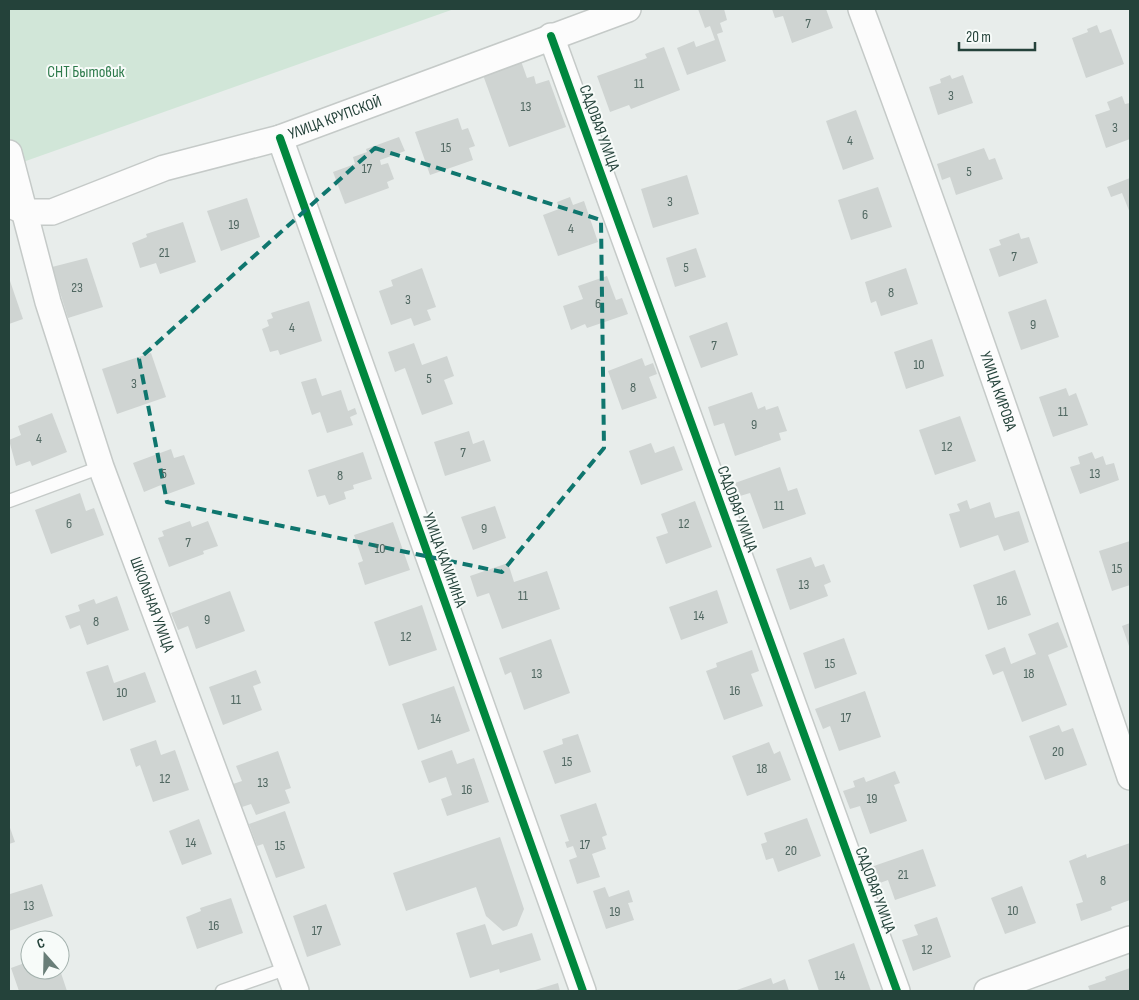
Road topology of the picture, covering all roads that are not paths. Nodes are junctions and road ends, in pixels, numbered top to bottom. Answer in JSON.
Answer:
{"nodes":[{"id":1,"x":628,"y":9,"type":"edge"},
{"id":2,"x":861,"y":9,"type":"edge"},
{"id":3,"x":551,"y":36,"type":"junction"},
{"id":4,"x":280,"y":138,"type":"junction"},
{"id":5,"x":9,"y":153,"type":"edge"},
{"id":6,"x":18,"y":209,"type":"edge"},
{"id":7,"x":101,"y":467,"type":"junction"},
{"id":8,"x":9,"y":501,"type":"edge"},
{"id":9,"x":1130,"y":777,"type":"edge"},
{"id":10,"x":1130,"y":939,"type":"edge"},
{"id":11,"x":292,"y":980,"type":"edge"},
{"id":12,"x":222,"y":991,"type":"edge"},
{"id":13,"x":583,"y":991,"type":"edge"},
{"id":14,"x":897,"y":991,"type":"edge"},
{"id":15,"x":987,"y":991,"type":"edge"}],
"edges":[{"from":1,"to":3,"type":"street","name":"УЛИЦА КРУПСКОЙ"},
{"from":2,"to":9,"type":"street","name":"УЛИЦА КИРОВА"},
{"from":3,"to":4,"type":"street","name":"УЛИЦА КРУПСКОЙ"},
{"from":3,"to":14,"type":"street","name":"САДОВАЯ УЛИЦА"},
{"from":4,"to":6,"type":"street","name":"УЛИЦА КРУПСКОЙ"},
{"from":4,"to":13,"type":"street","name":"УЛИЦА КАЛИНИНА"},
{"from":5,"to":6,"type":"street","name":"ШКОЛЬНАЯ УЛИЦА"},
{"from":6,"to":7,"type":"street","name":"ШКОЛЬНАЯ УЛИЦА"},
{"from":7,"to":8,"type":"lane"},
{"from":7,"to":11,"type":"street","name":"ШКОЛЬНАЯ УЛИЦА"},
{"from":10,"to":15,"type":"street"},
{"from":11,"to":12,"type":"lane"}]}
